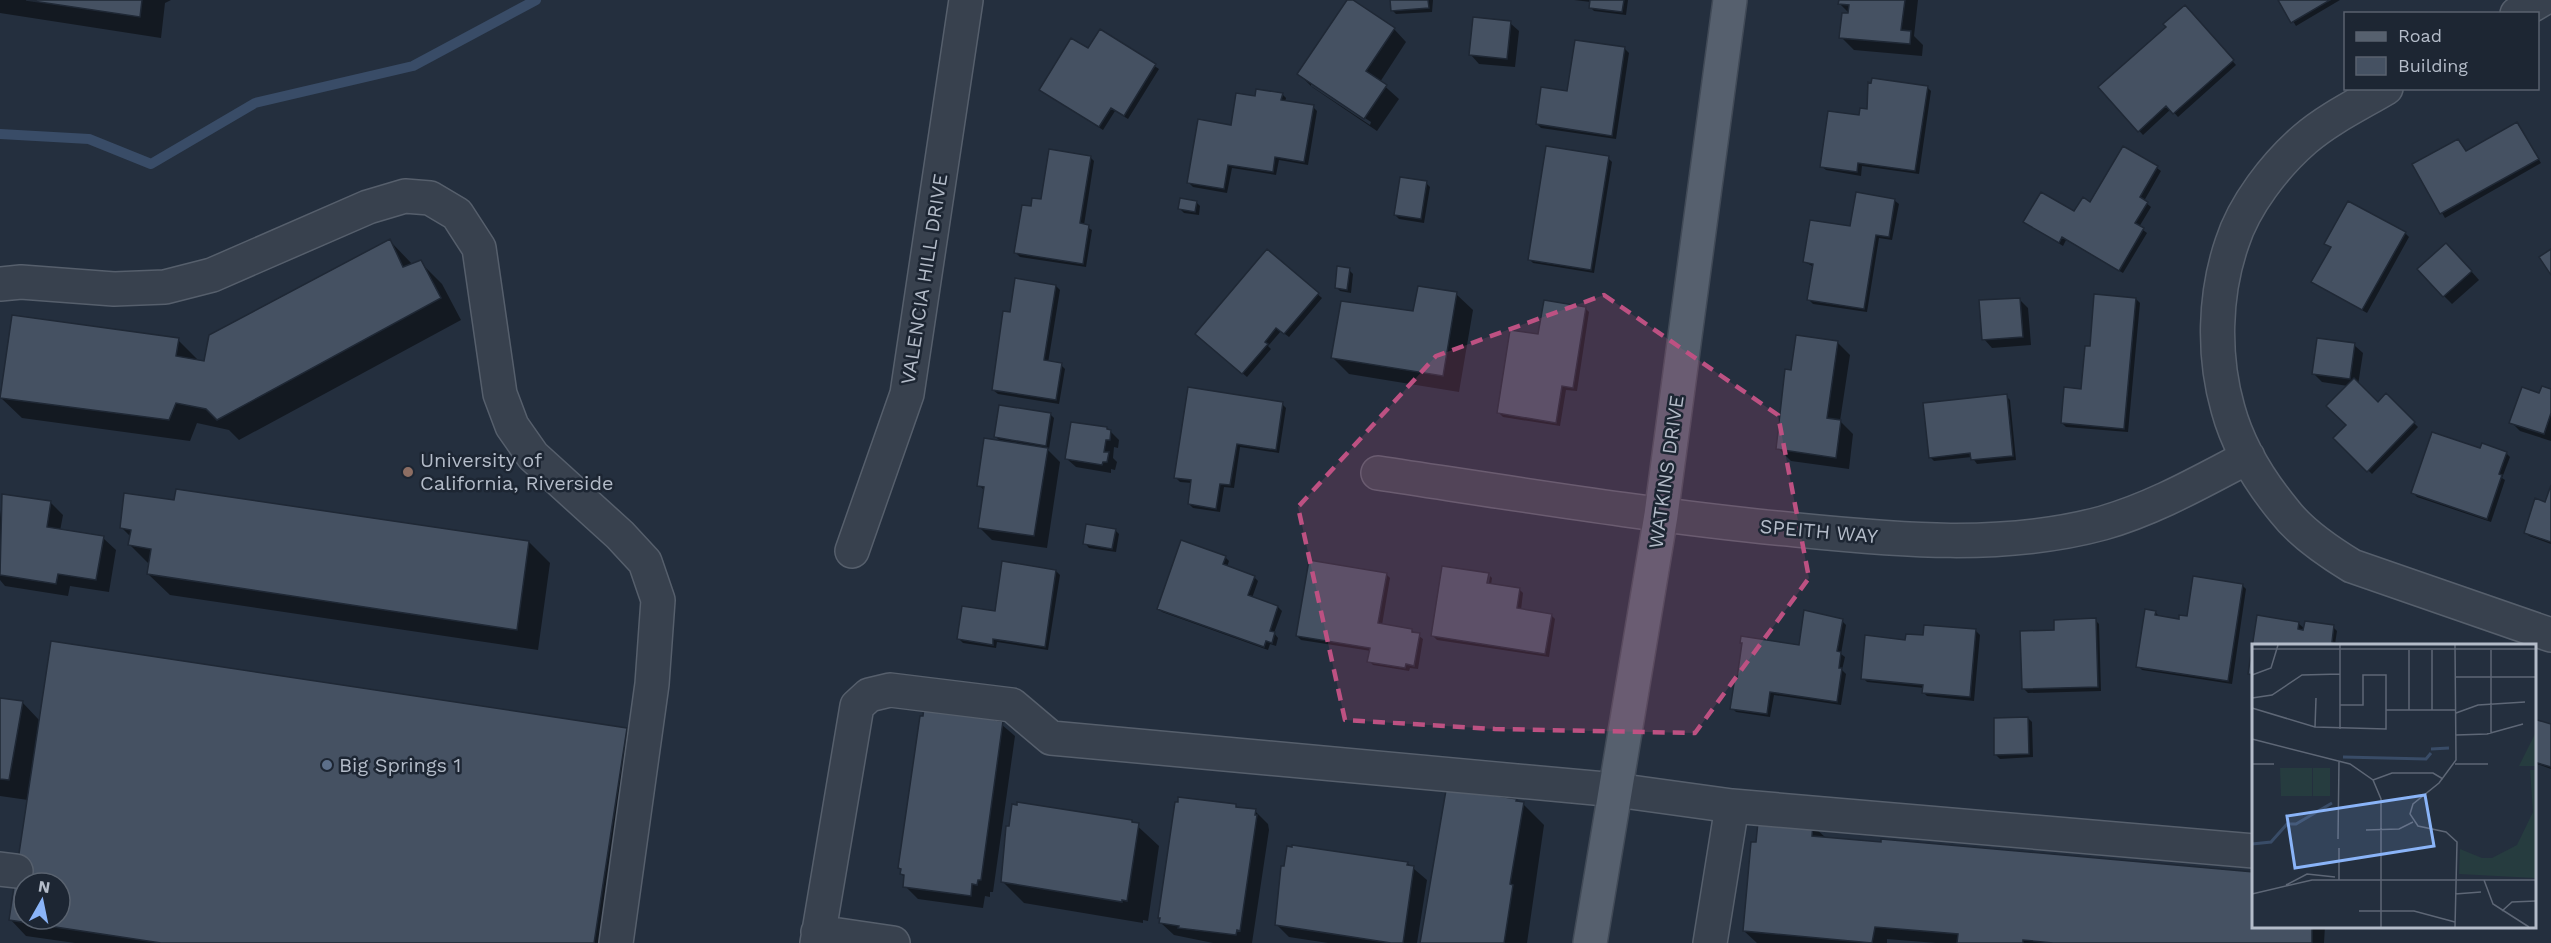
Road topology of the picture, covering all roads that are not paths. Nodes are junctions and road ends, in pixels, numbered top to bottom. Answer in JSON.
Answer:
{"nodes":[{"id":1,"x":966,"y":0,"type":"edge"},
{"id":2,"x":1730,"y":0,"type":"edge"},
{"id":3,"x":2541,"y":0,"type":"edge"},
{"id":4,"x":2520,"y":12,"type":"edge"},
{"id":5,"x":2383,"y":90,"type":"edge"},
{"id":6,"x":0,"y":284,"type":"edge"},
{"id":7,"x":2248,"y":457,"type":"junction"},
{"id":8,"x":1378,"y":473,"type":"dead end"},
{"id":9,"x":1661,"y":515,"type":"junction"},
{"id":10,"x":852,"y":551,"type":"dead end"},
{"id":11,"x":2551,"y":636,"type":"edge"},
{"id":12,"x":1616,"y":790,"type":"junction"},
{"id":13,"x":1732,"y":806,"type":"junction"},
{"id":14,"x":2252,"y":852,"type":"edge"},
{"id":15,"x":818,"y":938,"type":"edge"},
{"id":16,"x":616,"y":943,"type":"edge"},
{"id":17,"x":893,"y":943,"type":"edge"},
{"id":18,"x":1590,"y":943,"type":"edge"},
{"id":19,"x":1710,"y":943,"type":"edge"}],
"edges":[{"from":1,"to":10,"type":"street","name":"VALENCIA HILL DRIVE"},
{"from":2,"to":9,"type":"main road","name":"WATKINS DRIVE"},
{"from":3,"to":4,"type":"street"},
{"from":5,"to":7,"type":"street"},
{"from":6,"to":16,"type":"street"},
{"from":7,"to":9,"type":"street","name":"SPEITH WAY"},
{"from":7,"to":11,"type":"street"},
{"from":8,"to":9,"type":"street","name":"SPEITH WAY"},
{"from":9,"to":12,"type":"main road","name":"WATKINS DRIVE"},
{"from":12,"to":13,"type":"street"},
{"from":12,"to":15,"type":"street"},
{"from":12,"to":18,"type":"main road","name":"WATKINS DRIVE"},
{"from":13,"to":14,"type":"street"},
{"from":13,"to":19,"type":"street"},
{"from":15,"to":17,"type":"street"}]}
